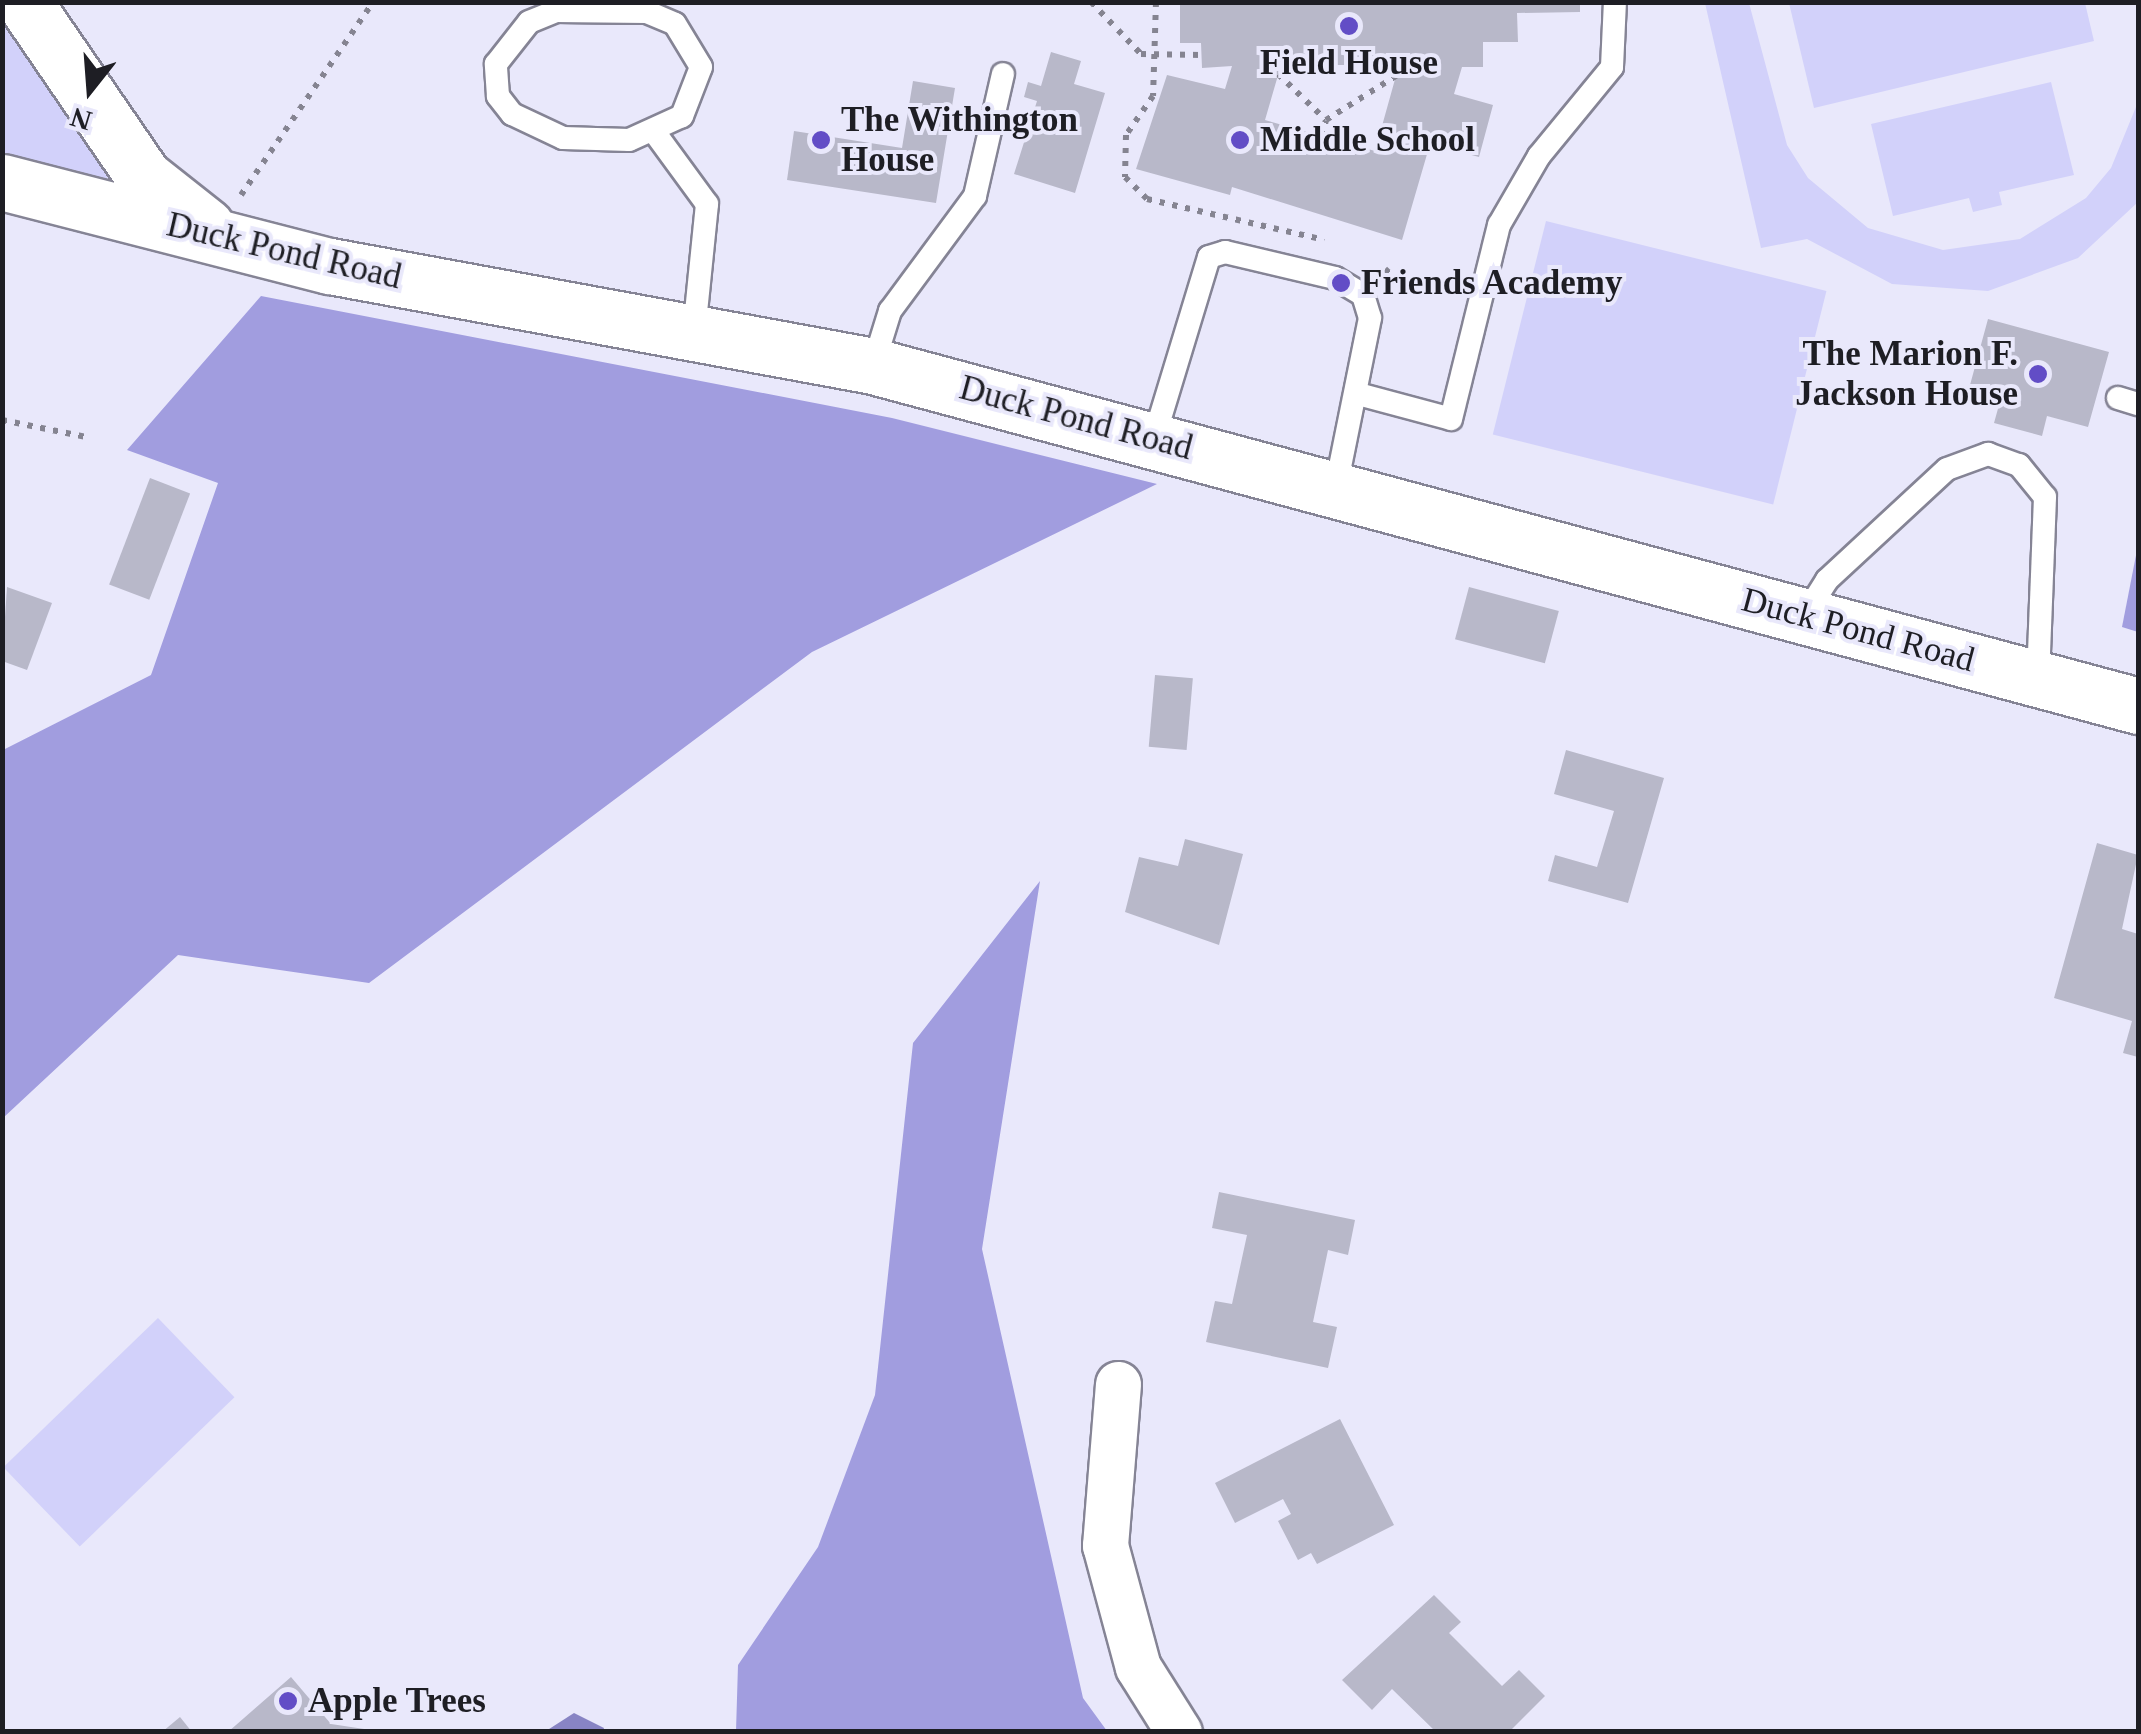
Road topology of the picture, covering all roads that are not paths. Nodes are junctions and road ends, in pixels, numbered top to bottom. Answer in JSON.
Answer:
{"nodes":[{"id":1,"x":24,"y":2,"type":"edge"},
{"id":2,"x":1615,"y":2,"type":"edge"},
{"id":3,"x":1003,"y":74,"type":"dead end"},
{"id":4,"x":655,"y":133,"type":"junction"},
{"id":5,"x":2,"y":182,"type":"edge"},
{"id":6,"x":224,"y":240,"type":"junction"},
{"id":7,"x":694,"y":331,"type":"junction"},
{"id":8,"x":872,"y":366,"type":"junction"},
{"id":9,"x":1358,"y":394,"type":"junction"},
{"id":10,"x":1154,"y":438,"type":"junction"},
{"id":11,"x":1336,"y":486,"type":"junction"},
{"id":12,"x":1805,"y":615,"type":"junction"},
{"id":13,"x":2038,"y":679,"type":"junction"},
{"id":14,"x":2133,"y":694,"type":"edge"},
{"id":15,"x":1118,"y":1384,"type":"dead end"},
{"id":16,"x":1178,"y":1732,"type":"edge"}],
"edges":[{"from":1,"to":6,"type":"street"},
{"from":2,"to":9,"type":"lane"},
{"from":3,"to":8,"type":"lane"},
{"from":4,"to":4,"type":"lane"},
{"from":4,"to":7,"type":"lane"},
{"from":5,"to":6,"type":"street","name":"Duck Pond Road"},
{"from":6,"to":7,"type":"street","name":"Duck Pond Road"},
{"from":7,"to":8,"type":"street","name":"Duck Pond Road"},
{"from":8,"to":10,"type":"street","name":"Duck Pond Road"},
{"from":9,"to":10,"type":"lane"},
{"from":9,"to":11,"type":"lane"},
{"from":10,"to":11,"type":"street","name":"Duck Pond Road"},
{"from":11,"to":12,"type":"street","name":"Duck Pond Road"},
{"from":12,"to":13,"type":"street","name":"Duck Pond Road"},
{"from":12,"to":13,"type":"lane"},
{"from":13,"to":14,"type":"street","name":"Duck Pond Road"},
{"from":15,"to":16,"type":"street"}]}
